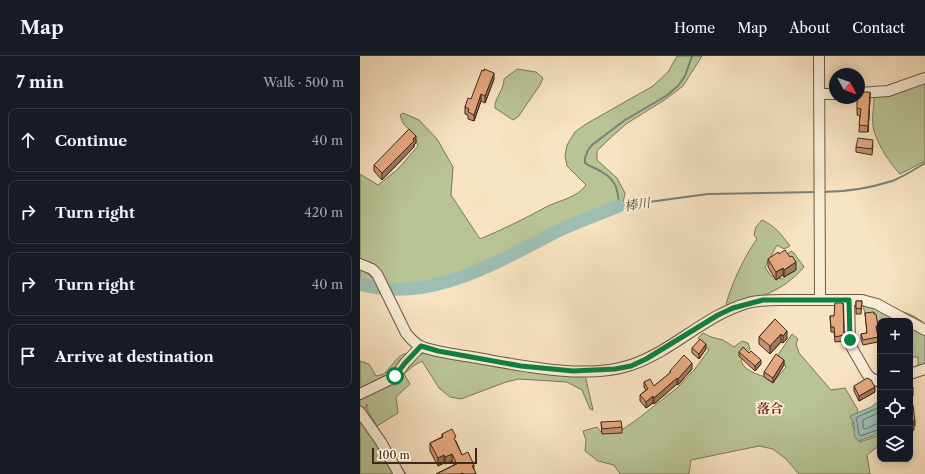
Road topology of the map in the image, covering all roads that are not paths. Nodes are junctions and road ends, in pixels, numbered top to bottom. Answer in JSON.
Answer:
{"nodes":[{"id":1,"x":819,"y":56,"type":"edge"},
{"id":2,"x":925,"y":78,"type":"edge"},
{"id":3,"x":865,"y":93,"type":"edge"},
{"id":4,"x":820,"y":94,"type":"junction"},
{"id":5,"x":829,"y":94,"type":"edge"},
{"id":6,"x":360,"y":264,"type":"edge"},
{"id":7,"x":820,"y":300,"type":"junction"},
{"id":8,"x":849,"y":300,"type":"junction"},
{"id":9,"x":903,"y":318,"type":"edge"},
{"id":10,"x":913,"y":323,"type":"edge"},
{"id":11,"x":925,"y":330,"type":"edge"},
{"id":12,"x":421,"y":346,"type":"junction"},
{"id":13,"x":925,"y":369,"type":"edge"},
{"id":14,"x":913,"y":373,"type":"edge"},
{"id":15,"x":877,"y":381,"type":"edge"},
{"id":16,"x":360,"y":394,"type":"edge"},
{"id":17,"x":360,"y":412,"type":"edge"},
{"id":18,"x":399,"y":474,"type":"edge"}],
"edges":[{"from":1,"to":4,"type":"street"},
{"from":2,"to":3,"type":"street"},
{"from":4,"to":5,"type":"street"},
{"from":4,"to":7,"type":"street"},
{"from":6,"to":12,"type":"street"},
{"from":7,"to":8,"type":"street"},
{"from":7,"to":12,"type":"street"},
{"from":8,"to":9,"type":"street"},
{"from":8,"to":15,"type":"street"},
{"from":10,"to":11,"type":"street"},
{"from":12,"to":16,"type":"street"},
{"from":13,"to":14,"type":"street"},
{"from":17,"to":18,"type":"street"}]}
